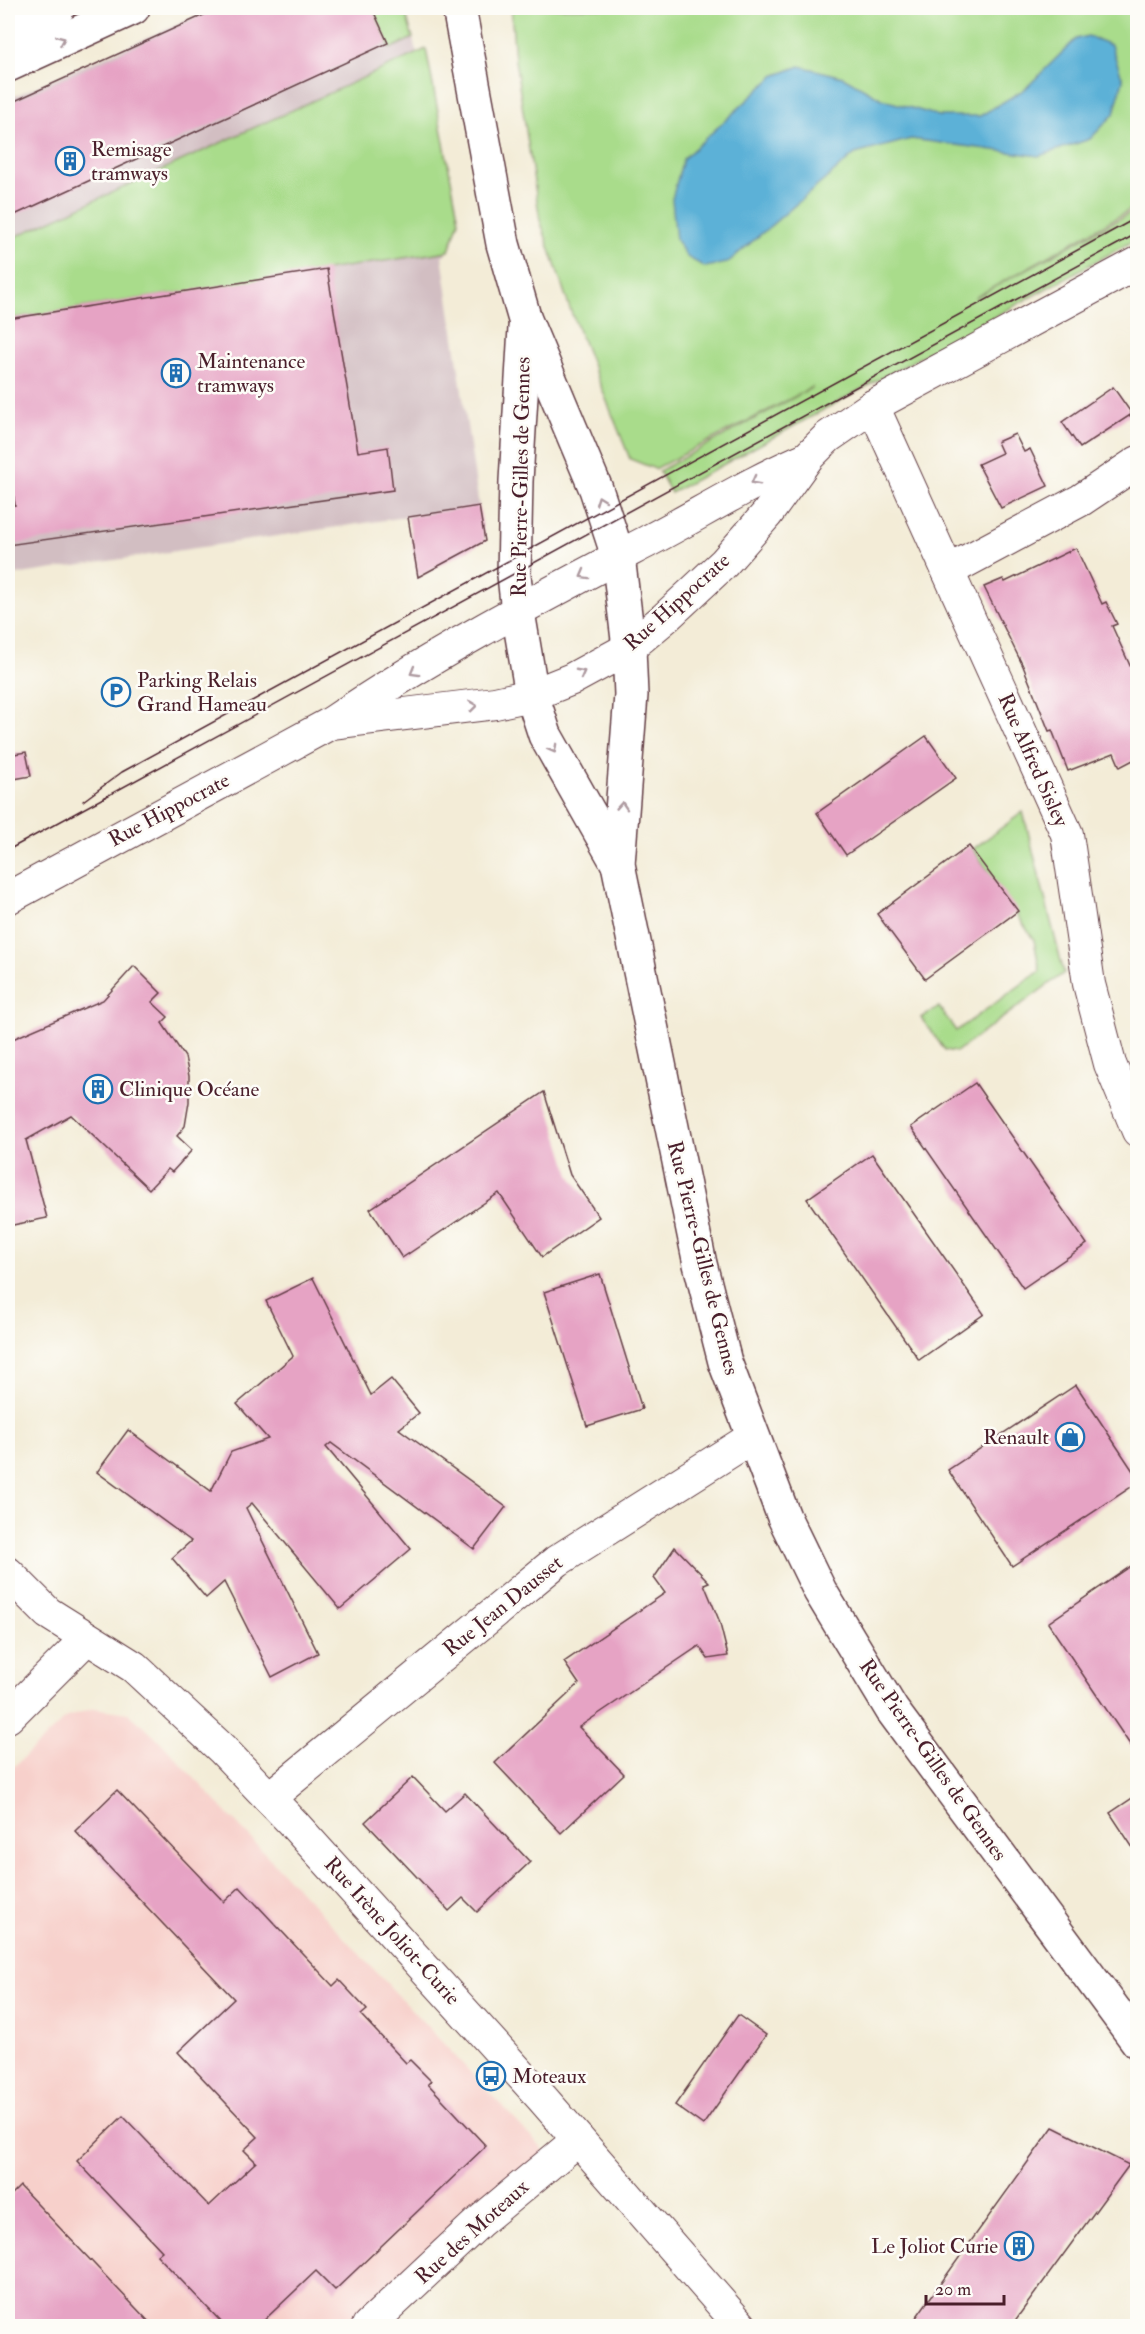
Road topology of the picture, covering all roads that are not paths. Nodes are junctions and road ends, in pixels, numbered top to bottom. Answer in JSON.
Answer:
{"nodes":[{"id":1,"x":58,"y":8,"type":"edge"},
{"id":2,"x":133,"y":8,"type":"edge"},
{"id":3,"x":459,"y":8,"type":"edge"},
{"id":4,"x":8,"y":31,"type":"edge"},
{"id":5,"x":8,"y":65,"type":"edge"},
{"id":6,"x":1137,"y":263,"type":"edge"},
{"id":7,"x":525,"y":320,"type":"junction"},
{"id":8,"x":873,"y":406,"type":"junction"},
{"id":9,"x":808,"y":457,"type":"junction"},
{"id":10,"x":1137,"y":462,"type":"edge"},
{"id":11,"x":618,"y":556,"type":"junction"},
{"id":12,"x":948,"y":571,"type":"junction"},
{"id":13,"x":518,"y":612,"type":"junction"},
{"id":14,"x":629,"y":648,"type":"junction"},
{"id":15,"x":532,"y":695,"type":"junction"},
{"id":16,"x":331,"y":723,"type":"junction"},
{"id":17,"x":618,"y":864,"type":"junction"},
{"id":18,"x":8,"y":898,"type":"edge"},
{"id":19,"x":1137,"y":1131,"type":"edge"},
{"id":20,"x":753,"y":1437,"type":"junction"},
{"id":21,"x":8,"y":1572,"type":"edge"},
{"id":22,"x":87,"y":1638,"type":"junction"},
{"id":23,"x":8,"y":1717,"type":"edge"},
{"id":24,"x":269,"y":1798,"type":"junction"},
{"id":25,"x":1137,"y":2042,"type":"edge"},
{"id":26,"x":578,"y":2140,"type":"junction"},
{"id":27,"x":368,"y":2326,"type":"edge"},
{"id":28,"x":741,"y":2326,"type":"edge"}],
"edges":[{"from":1,"to":4,"type":"main road"},
{"from":5,"to":2,"type":"main road","one_way":true},
{"from":3,"to":7,"type":"main road","name":"Rue Pierre-Gilles de Gennes"},
{"from":6,"to":8,"type":"street","name":"Rue Hippocrate"},
{"from":11,"to":7,"type":"main road","name":"Rue Pierre-Gilles de Gennes","one_way":true},
{"from":7,"to":13,"type":"main road","name":"Rue Pierre-Gilles de Gennes"},
{"from":8,"to":9,"type":"street","name":"Rue Hippocrate"},
{"from":8,"to":12,"type":"street","name":"Rue Alfred Sisley"},
{"from":9,"to":11,"type":"street","name":"Rue Hippocrate","one_way":true},
{"from":9,"to":14,"type":"street","name":"Rue Hippocrate"},
{"from":10,"to":12,"type":"street"},
{"from":11,"to":13,"type":"street","name":"Rue Hippocrate","one_way":true},
{"from":11,"to":14,"type":"main road","name":"Rue Pierre-Gilles de Gennes"},
{"from":12,"to":19,"type":"street","name":"Rue Alfred Sisley"},
{"from":13,"to":15,"type":"main road","name":"Rue Pierre-Gilles de Gennes"},
{"from":13,"to":16,"type":"street","name":"Rue Hippocrate","one_way":true},
{"from":15,"to":14,"type":"street","name":"Rue Hippocrate","one_way":true},
{"from":17,"to":14,"type":"main road","name":"Rue Pierre-Gilles de Gennes","one_way":true},
{"from":16,"to":15,"type":"street","name":"Rue Hippocrate","one_way":true},
{"from":15,"to":17,"type":"main road","name":"Rue Pierre-Gilles de Gennes","one_way":true},
{"from":16,"to":18,"type":"street","name":"Rue Hippocrate"},
{"from":17,"to":20,"type":"main road","name":"Rue Pierre-Gilles de Gennes"},
{"from":20,"to":24,"type":"street","name":"Rue Jean Dausset"},
{"from":20,"to":25,"type":"main road","name":"Rue Pierre-Gilles de Gennes"},
{"from":21,"to":22,"type":"street","name":"Rue Irène Joliot-Curie"},
{"from":22,"to":23,"type":"street"},
{"from":22,"to":24,"type":"street","name":"Rue Irène Joliot-Curie"},
{"from":24,"to":26,"type":"street","name":"Rue Irène Joliot-Curie"},
{"from":26,"to":27,"type":"street","name":"Rue des Moteaux"},
{"from":26,"to":28,"type":"street","name":"Rue Irène Joliot-Curie"}]}
